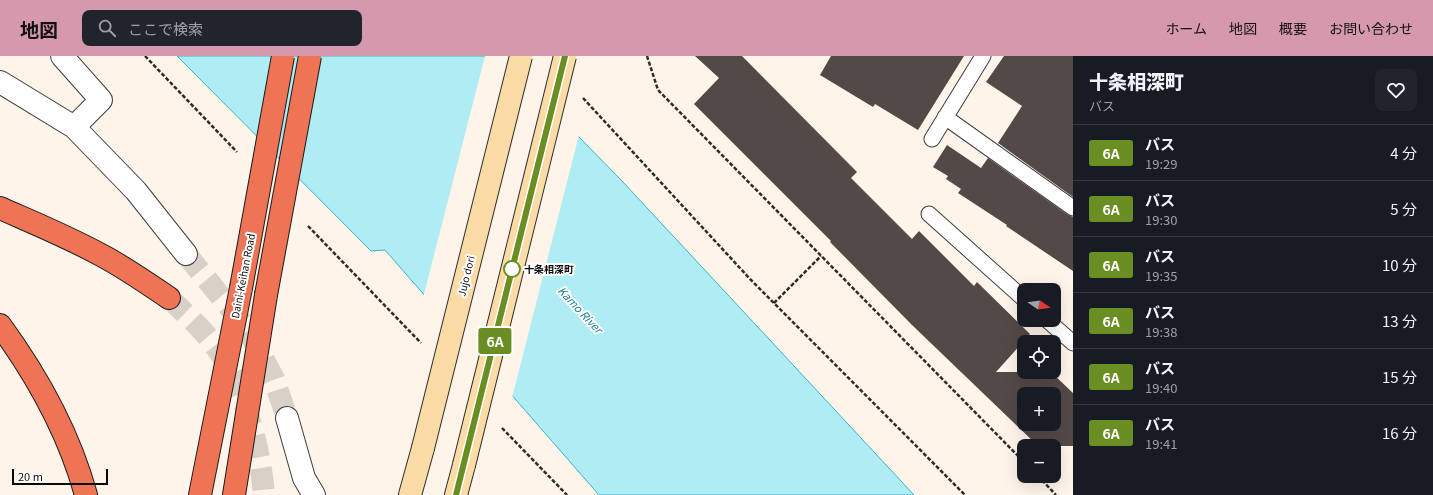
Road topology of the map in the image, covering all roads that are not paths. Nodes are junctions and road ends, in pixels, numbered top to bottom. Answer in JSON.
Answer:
{"nodes":[{"id":1,"x":62,"y":56,"type":"edge"},
{"id":2,"x":283,"y":56,"type":"edge"},
{"id":3,"x":310,"y":56,"type":"edge"},
{"id":4,"x":521,"y":56,"type":"edge"},
{"id":5,"x":565,"y":56,"type":"edge"},
{"id":6,"x":983,"y":56,"type":"edge"},
{"id":7,"x":0,"y":82,"type":"edge"},
{"id":8,"x":945,"y":117,"type":"junction"},
{"id":9,"x":74,"y":127,"type":"junction"},
{"id":10,"x":932,"y":139,"type":"dead end"},
{"id":11,"x":0,"y":208,"type":"edge"},
{"id":12,"x":1073,"y":208,"type":"edge"},
{"id":13,"x":929,"y":214,"type":"dead end"},
{"id":14,"x":186,"y":254,"type":"tunnel mouth"},
{"id":15,"x":1017,"y":293,"type":"edge"},
{"id":16,"x":169,"y":298,"type":"tunnel mouth"},
{"id":17,"x":0,"y":326,"type":"edge"},
{"id":18,"x":1055,"y":327,"type":"edge"},
{"id":19,"x":1073,"y":343,"type":"edge"},
{"id":20,"x":287,"y":418,"type":"tunnel mouth"},
{"id":21,"x":86,"y":495,"type":"edge"},
{"id":22,"x":200,"y":495,"type":"edge"},
{"id":23,"x":234,"y":495,"type":"edge"},
{"id":24,"x":314,"y":495,"type":"edge"},
{"id":25,"x":410,"y":495,"type":"edge"},
{"id":26,"x":456,"y":495,"type":"edge"}],
"edges":[{"from":1,"to":9,"type":"street"},
{"from":2,"to":22,"type":"highway","name":"Daini-Keihan Road","bridge":true},
{"from":3,"to":23,"type":"highway","bridge":true},
{"from":4,"to":25,"type":"street","name":"Jujo dori","bridge":true},
{"from":5,"to":26,"type":"street","bridge":true},
{"from":6,"to":8,"type":"lane"},
{"from":7,"to":9,"type":"street"},
{"from":8,"to":10,"type":"lane"},
{"from":8,"to":12,"type":"lane"},
{"from":9,"to":14,"type":"street"},
{"from":11,"to":16,"type":"highway"},
{"from":13,"to":15,"type":"lane"},
{"from":17,"to":21,"type":"highway"},
{"from":18,"to":19,"type":"lane"},
{"from":20,"to":24,"type":"street"}]}
